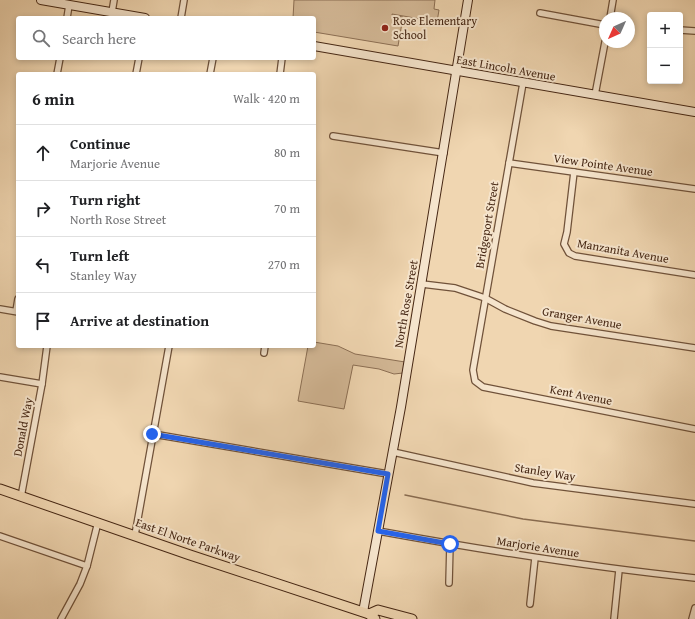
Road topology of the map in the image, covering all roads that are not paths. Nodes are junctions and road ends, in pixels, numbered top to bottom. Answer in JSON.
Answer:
{"nodes":[{"id":1,"x":42,"y":0,"type":"edge"},
{"id":2,"x":114,"y":0,"type":"edge"},
{"id":3,"x":184,"y":0,"type":"edge"},
{"id":4,"x":468,"y":0,"type":"edge"},
{"id":5,"x":613,"y":0,"type":"edge"},
{"id":6,"x":69,"y":5,"type":"junction"},
{"id":7,"x":112,"y":12,"type":"junction"},
{"id":8,"x":611,"y":12,"type":"edge"},
{"id":9,"x":540,"y":13,"type":"dead end"},
{"id":10,"x":67,"y":16,"type":"edge"},
{"id":11,"x":134,"y":16,"type":"edge"},
{"id":12,"x":181,"y":16,"type":"edge"},
{"id":13,"x":599,"y":23,"type":"edge"},
{"id":14,"x":683,"y":30,"type":"edge"},
{"id":15,"x":695,"y":31,"type":"edge"},
{"id":16,"x":316,"y":46,"type":"edge"},
{"id":17,"x":604,"y":48,"type":"edge"},
{"id":18,"x":60,"y":60,"type":"edge"},
{"id":19,"x":139,"y":60,"type":"edge"},
{"id":20,"x":213,"y":60,"type":"edge"},
{"id":21,"x":282,"y":60,"type":"edge"},
{"id":22,"x":57,"y":72,"type":"edge"},
{"id":23,"x":136,"y":72,"type":"edge"},
{"id":24,"x":210,"y":72,"type":"edge"},
{"id":25,"x":280,"y":72,"type":"edge"},
{"id":26,"x":456,"y":72,"type":"junction"},
{"id":27,"x":523,"y":83,"type":"junction"},
{"id":28,"x":595,"y":95,"type":"junction"},
{"id":29,"x":695,"y":112,"type":"edge"},
{"id":30,"x":333,"y":136,"type":"dead end"},
{"id":31,"x":444,"y":153,"type":"junction"},
{"id":32,"x":509,"y":163,"type":"junction"},
{"id":33,"x":574,"y":172,"type":"junction"},
{"id":34,"x":695,"y":188,"type":"edge"},
{"id":35,"x":695,"y":275,"type":"edge"},
{"id":36,"x":422,"y":284,"type":"junction"},
{"id":37,"x":485,"y":298,"type":"junction"},
{"id":38,"x":0,"y":309,"type":"edge"},
{"id":39,"x":16,"y":311,"type":"edge"},
{"id":40,"x":47,"y":348,"type":"edge"},
{"id":41,"x":169,"y":348,"type":"edge"},
{"id":42,"x":265,"y":348,"type":"edge"},
{"id":43,"x":695,"y":348,"type":"edge"},
{"id":44,"x":264,"y":354,"type":"dead end"},
{"id":45,"x":473,"y":370,"type":"joint"},
{"id":46,"x":0,"y":378,"type":"edge"},
{"id":47,"x":42,"y":384,"type":"junction"},
{"id":48,"x":695,"y":429,"type":"edge"},
{"id":49,"x":152,"y":434,"type":"junction"},
{"id":50,"x":393,"y":452,"type":"junction"},
{"id":51,"x":388,"y":474,"type":"junction"},
{"id":52,"x":0,"y":489,"type":"edge"},
{"id":53,"x":21,"y":497,"type":"junction"},
{"id":54,"x":695,"y":504,"type":"edge"},
{"id":55,"x":98,"y":522,"type":"junction"},
{"id":56,"x":378,"y":531,"type":"junction"},
{"id":57,"x":135,"y":535,"type":"junction"},
{"id":58,"x":0,"y":536,"type":"edge"},
{"id":59,"x":450,"y":544,"type":"junction"},
{"id":60,"x":535,"y":558,"type":"junction"},
{"id":61,"x":87,"y":566,"type":"junction"},
{"id":62,"x":620,"y":570,"type":"junction"},
{"id":63,"x":695,"y":578,"type":"edge"},
{"id":64,"x":448,"y":582,"type":"dead end"},
{"id":65,"x":530,"y":604,"type":"dead end"},
{"id":66,"x":695,"y":608,"type":"edge"},
{"id":67,"x":369,"y":615,"type":"edge"},
{"id":68,"x":61,"y":619,"type":"edge"},
{"id":69,"x":412,"y":619,"type":"edge"},
{"id":70,"x":614,"y":619,"type":"edge"},
{"id":71,"x":692,"y":619,"type":"edge"}],
"edges":[{"from":1,"to":6,"type":"street"},
{"from":2,"to":7,"type":"street"},
{"from":3,"to":12,"type":"street"},
{"from":4,"to":26,"type":"street","name":"North Rose Street"},
{"from":5,"to":8,"type":"street"},
{"from":6,"to":7,"type":"street"},
{"from":6,"to":10,"type":"street"},
{"from":7,"to":11,"type":"street"},
{"from":9,"to":13,"type":"street"},
{"from":14,"to":15,"type":"street"},
{"from":16,"to":26,"type":"street","name":"East Lincoln Avenue"},
{"from":17,"to":28,"type":"street"},
{"from":18,"to":22,"type":"street"},
{"from":19,"to":23,"type":"street"},
{"from":20,"to":24,"type":"street"},
{"from":21,"to":25,"type":"street"},
{"from":26,"to":27,"type":"street","name":"East Lincoln Avenue"},
{"from":26,"to":31,"type":"street","name":"North Rose Street"},
{"from":27,"to":28,"type":"street","name":"East Lincoln Avenue"},
{"from":27,"to":32,"type":"street","name":"Bridgeport Street"},
{"from":28,"to":29,"type":"street","name":"East Lincoln Avenue"},
{"from":30,"to":31,"type":"street"},
{"from":31,"to":36,"type":"street","name":"North Rose Street"},
{"from":32,"to":33,"type":"street","name":"View Pointe Avenue"},
{"from":32,"to":37,"type":"street","name":"Bridgeport Street"},
{"from":33,"to":34,"type":"street","name":"View Pointe Avenue"},
{"from":33,"to":35,"type":"street","name":"Manzanita Avenue"},
{"from":36,"to":37,"type":"street","name":"Granger Avenue"},
{"from":36,"to":50,"type":"street","name":"North Rose Street"},
{"from":37,"to":43,"type":"street","name":"Granger Avenue"},
{"from":37,"to":45,"type":"street","name":"Bridgeport Street"},
{"from":38,"to":39,"type":"street"},
{"from":40,"to":47,"type":"street","name":"Donald Way"},
{"from":41,"to":49,"type":"street"},
{"from":42,"to":44,"type":"street"},
{"from":45,"to":48,"type":"street","name":"Kent Avenue"},
{"from":46,"to":47,"type":"street","name":"Donald Way"},
{"from":47,"to":53,"type":"street","name":"Donald Way"},
{"from":49,"to":51,"type":"street"},
{"from":49,"to":57,"type":"street"},
{"from":50,"to":51,"type":"street","name":"North Rose Street"},
{"from":50,"to":54,"type":"street","name":"Stanley Way"},
{"from":51,"to":56,"type":"street","name":"North Rose Street"},
{"from":52,"to":53,"type":"main road","name":"East El Norte Parkway"},
{"from":53,"to":55,"type":"main road","name":"East El Norte Parkway"},
{"from":55,"to":57,"type":"main road","name":"East El Norte Parkway"},
{"from":55,"to":61,"type":"street"},
{"from":56,"to":59,"type":"street","name":"Marjorie Avenue"},
{"from":56,"to":67,"type":"street","name":"North Rose Street"},
{"from":57,"to":67,"type":"main road","name":"East El Norte Parkway"},
{"from":58,"to":61,"type":"street"},
{"from":59,"to":60,"type":"street","name":"Marjorie Avenue"},
{"from":59,"to":64,"type":"street"},
{"from":60,"to":62,"type":"street","name":"Marjorie Avenue"},
{"from":60,"to":65,"type":"street"},
{"from":61,"to":68,"type":"street"},
{"from":62,"to":63,"type":"street","name":"Marjorie Avenue"},
{"from":62,"to":70,"type":"street"},
{"from":66,"to":71,"type":"street"},
{"from":67,"to":69,"type":"main road","name":"East El Norte Parkway"}]}
